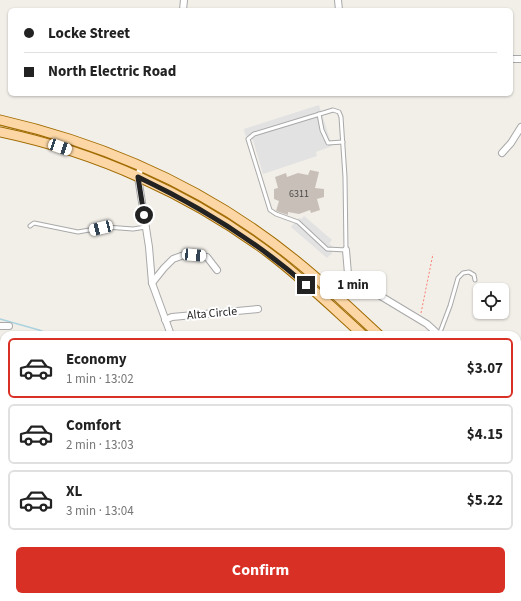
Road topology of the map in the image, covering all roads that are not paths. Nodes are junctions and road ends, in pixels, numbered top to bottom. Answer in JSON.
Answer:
{"nodes":[{"id":1,"x":319,"y":114,"type":"junction"},
{"id":2,"x":0,"y":120,"type":"edge"},
{"id":3,"x":521,"y":127,"type":"edge"},
{"id":4,"x":0,"y":132,"type":"edge"},
{"id":5,"x":343,"y":142,"type":"junction"},
{"id":6,"x":502,"y":153,"type":"dead end"},
{"id":7,"x":141,"y":166,"type":"junction"},
{"id":8,"x":138,"y":177,"type":"junction"},
{"id":9,"x":30,"y":226,"type":"dead end"},
{"id":10,"x":146,"y":228,"type":"junction"},
{"id":11,"x":346,"y":250,"type":"junction"},
{"id":12,"x":217,"y":270,"type":"dead end"},
{"id":13,"x":475,"y":280,"type":"dead end"},
{"id":14,"x":152,"y":283,"type":"junction"},
{"id":15,"x":258,"y":309,"type":"dead end"},
{"id":16,"x":165,"y":320,"type":"junction"},
{"id":17,"x":0,"y":326,"type":"edge"},
{"id":18,"x":9,"y":326,"type":"dead end"},
{"id":19,"x":169,"y":331,"type":"edge"},
{"id":20,"x":358,"y":331,"type":"edge"},
{"id":21,"x":375,"y":331,"type":"edge"},
{"id":22,"x":436,"y":331,"type":"edge"},
{"id":23,"x":441,"y":331,"type":"edge"}],
"edges":[{"from":1,"to":5,"type":"lane"},
{"from":1,"to":5,"type":"lane"},
{"from":1,"to":11,"type":"lane"},
{"from":2,"to":7,"type":"main road"},
{"from":3,"to":6,"type":"street"},
{"from":4,"to":8,"type":"main road"},
{"from":5,"to":11,"type":"lane"},
{"from":7,"to":8,"type":"street"},
{"from":7,"to":21,"type":"main road"},
{"from":8,"to":10,"type":"street"},
{"from":8,"to":20,"type":"main road"},
{"from":9,"to":10,"type":"lane"},
{"from":10,"to":14,"type":"street"},
{"from":11,"to":22,"type":"street"},
{"from":12,"to":14,"type":"street"},
{"from":13,"to":23,"type":"lane"},
{"from":14,"to":16,"type":"street"},
{"from":15,"to":16,"type":"street","name":"Alta Circle"},
{"from":16,"to":19,"type":"street"},
{"from":17,"to":18,"type":"street"}]}
